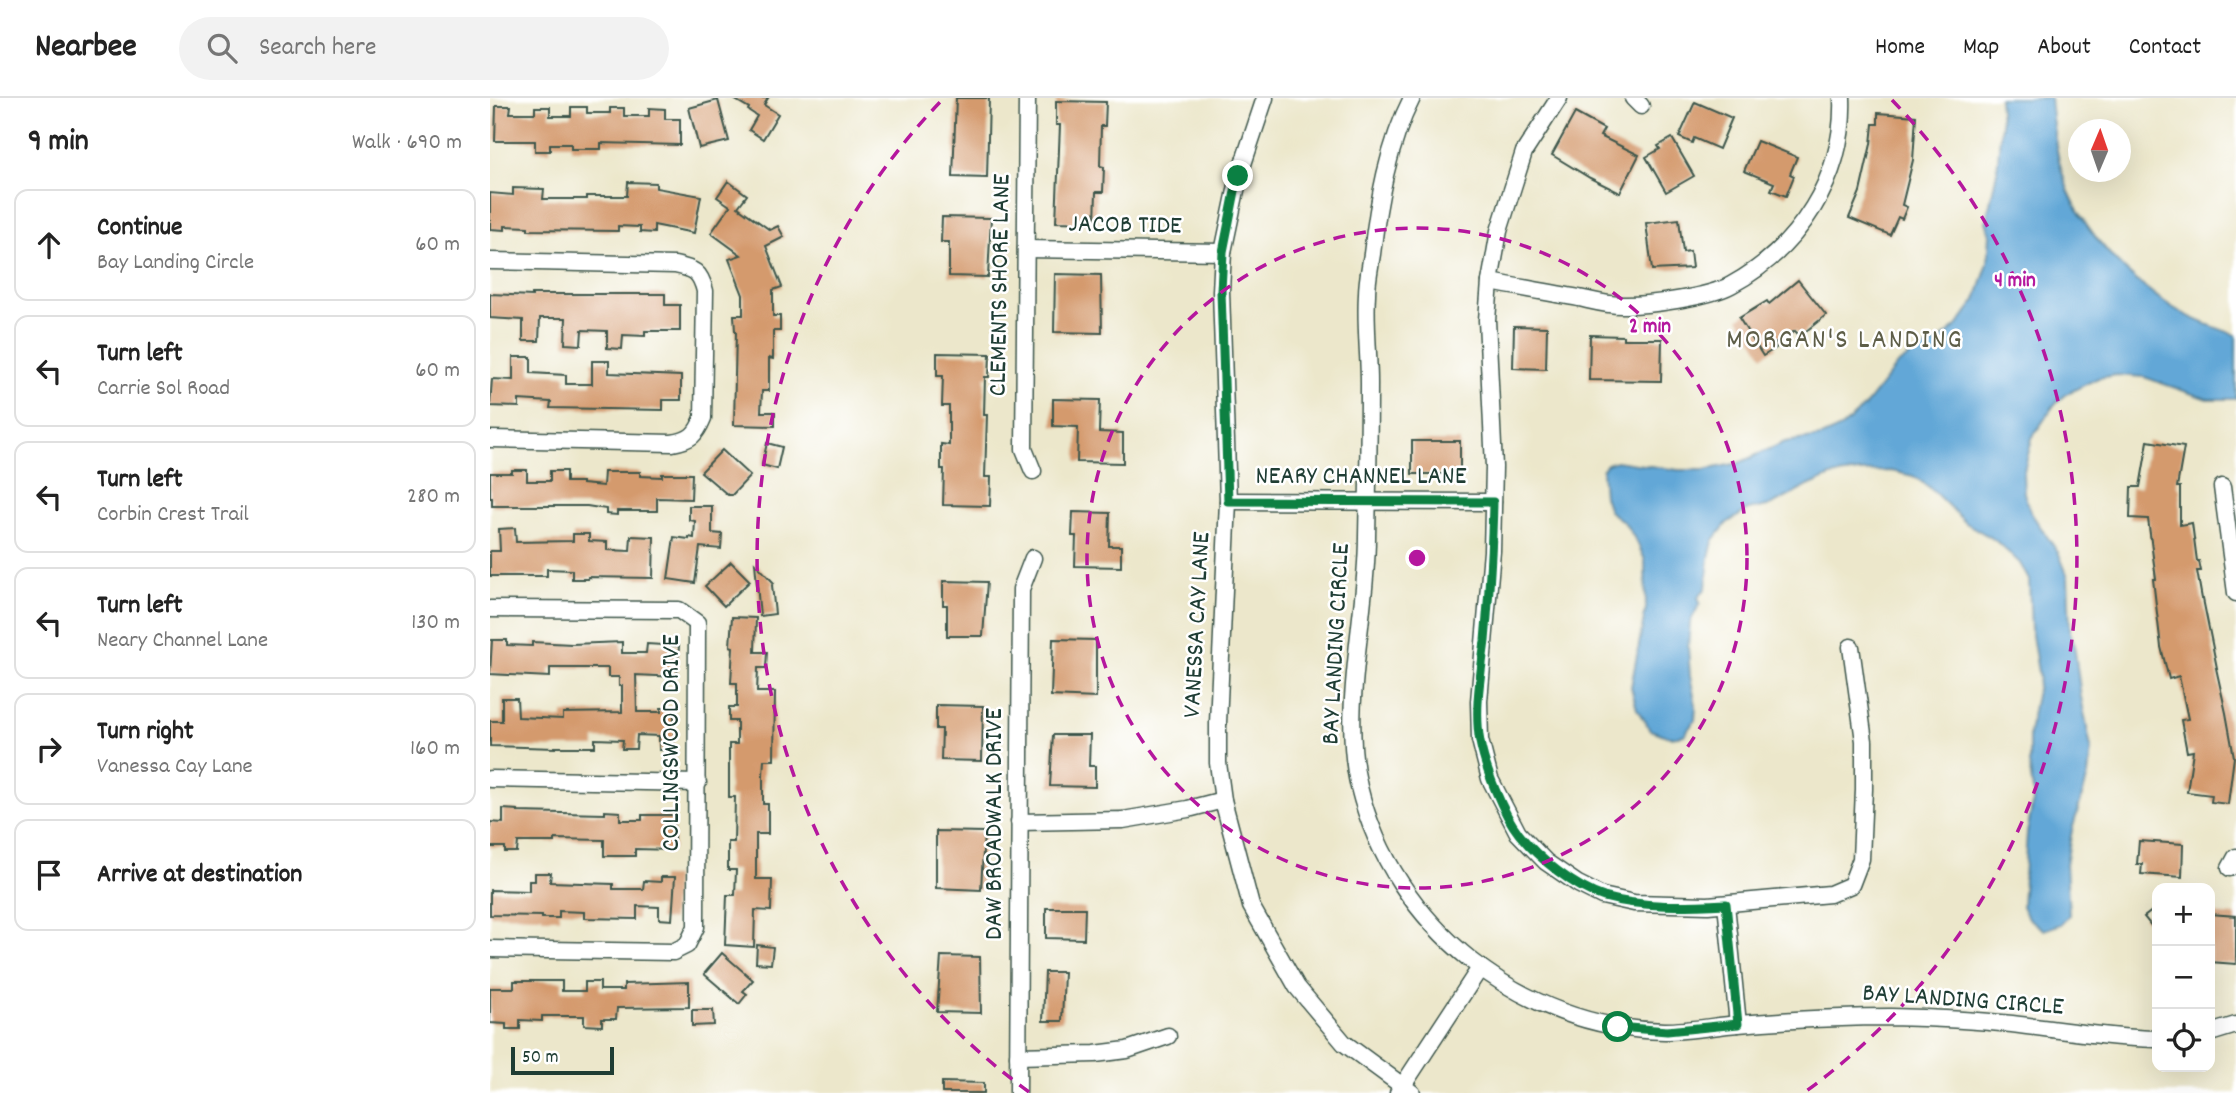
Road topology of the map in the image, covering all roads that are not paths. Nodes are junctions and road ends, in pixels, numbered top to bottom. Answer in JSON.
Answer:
{"nodes":[{"id":1,"x":1027,"y":98,"type":"edge"},
{"id":2,"x":1265,"y":98,"type":"edge"},
{"id":3,"x":1412,"y":98,"type":"edge"},
{"id":4,"x":1559,"y":98,"type":"edge"},
{"id":5,"x":1842,"y":98,"type":"edge"},
{"id":6,"x":1026,"y":249,"type":"junction"},
{"id":7,"x":1223,"y":252,"type":"junction"},
{"id":8,"x":490,"y":261,"type":"edge"},
{"id":9,"x":1490,"y":282,"type":"junction"},
{"id":10,"x":490,"y":439,"type":"edge"},
{"id":11,"x":1033,"y":471,"type":"dead end"},
{"id":12,"x":2222,"y":487,"type":"dead end"},
{"id":13,"x":1228,"y":501,"type":"junction"},
{"id":14,"x":1367,"y":502,"type":"junction"},
{"id":15,"x":1493,"y":502,"type":"junction"},
{"id":16,"x":1033,"y":558,"type":"dead end"},
{"id":17,"x":2236,"y":593,"type":"edge"},
{"id":18,"x":490,"y":609,"type":"edge"},
{"id":19,"x":1851,"y":647,"type":"dead end"},
{"id":20,"x":490,"y":779,"type":"edge"},
{"id":21,"x":698,"y":783,"type":"junction"},
{"id":22,"x":1223,"y":800,"type":"junction"},
{"id":23,"x":1019,"y":822,"type":"junction"},
{"id":24,"x":1726,"y":904,"type":"junction"},
{"id":25,"x":490,"y":949,"type":"edge"},
{"id":26,"x":1480,"y":968,"type":"junction"},
{"id":27,"x":1738,"y":1024,"type":"junction"},
{"id":28,"x":2236,"y":1025,"type":"edge"},
{"id":29,"x":2215,"y":1031,"type":"edge"},
{"id":30,"x":1168,"y":1036,"type":"dead end"},
{"id":31,"x":2152,"y":1039,"type":"edge"},
{"id":32,"x":1018,"y":1056,"type":"junction"},
{"id":33,"x":1404,"y":1091,"type":"edge"},
{"id":34,"x":1018,"y":1093,"type":"edge"}],
"edges":[{"from":1,"to":6,"type":"street","name":"CLEMENTS SHORE LANE"},
{"from":2,"to":7,"type":"street","name":"VANESSA CAY LANE"},
{"from":3,"to":14,"type":"street","name":"BAY LANDING CIRCLE"},
{"from":4,"to":9,"type":"street"},
{"from":5,"to":9,"type":"street"},
{"from":6,"to":7,"type":"street","name":"JACOB TIDE"},
{"from":6,"to":11,"type":"street","name":"CLEMENTS SHORE LANE"},
{"from":7,"to":13,"type":"street","name":"VANESSA CAY LANE"},
{"from":8,"to":10,"type":"street"},
{"from":9,"to":15,"type":"street"},
{"from":12,"to":17,"type":"street"},
{"from":13,"to":14,"type":"street","name":"NEARY CHANNEL LANE"},
{"from":13,"to":22,"type":"street","name":"VANESSA CAY LANE"},
{"from":14,"to":15,"type":"street","name":"NEARY CHANNEL LANE"},
{"from":14,"to":26,"type":"street","name":"BAY LANDING CIRCLE"},
{"from":15,"to":24,"type":"street"},
{"from":16,"to":23,"type":"street","name":"DAW BROADWALK DRIVE"},
{"from":18,"to":21,"type":"street","name":"COLLINGSWOOD DRIVE"},
{"from":19,"to":24,"type":"street"},
{"from":20,"to":21,"type":"street"},
{"from":21,"to":25,"type":"street","name":"COLLINGSWOOD DRIVE"},
{"from":22,"to":23,"type":"street"},
{"from":22,"to":33,"type":"street","name":"VANESSA CAY LANE"},
{"from":23,"to":32,"type":"street","name":"DAW BROADWALK DRIVE"},
{"from":24,"to":27,"type":"street"},
{"from":26,"to":27,"type":"street","name":"BAY LANDING CIRCLE"},
{"from":26,"to":33,"type":"street"},
{"from":27,"to":31,"type":"street","name":"BAY LANDING CIRCLE"},
{"from":28,"to":29,"type":"street"},
{"from":30,"to":32,"type":"street"},
{"from":32,"to":34,"type":"street","name":"DAW BROADWALK DRIVE"}]}
